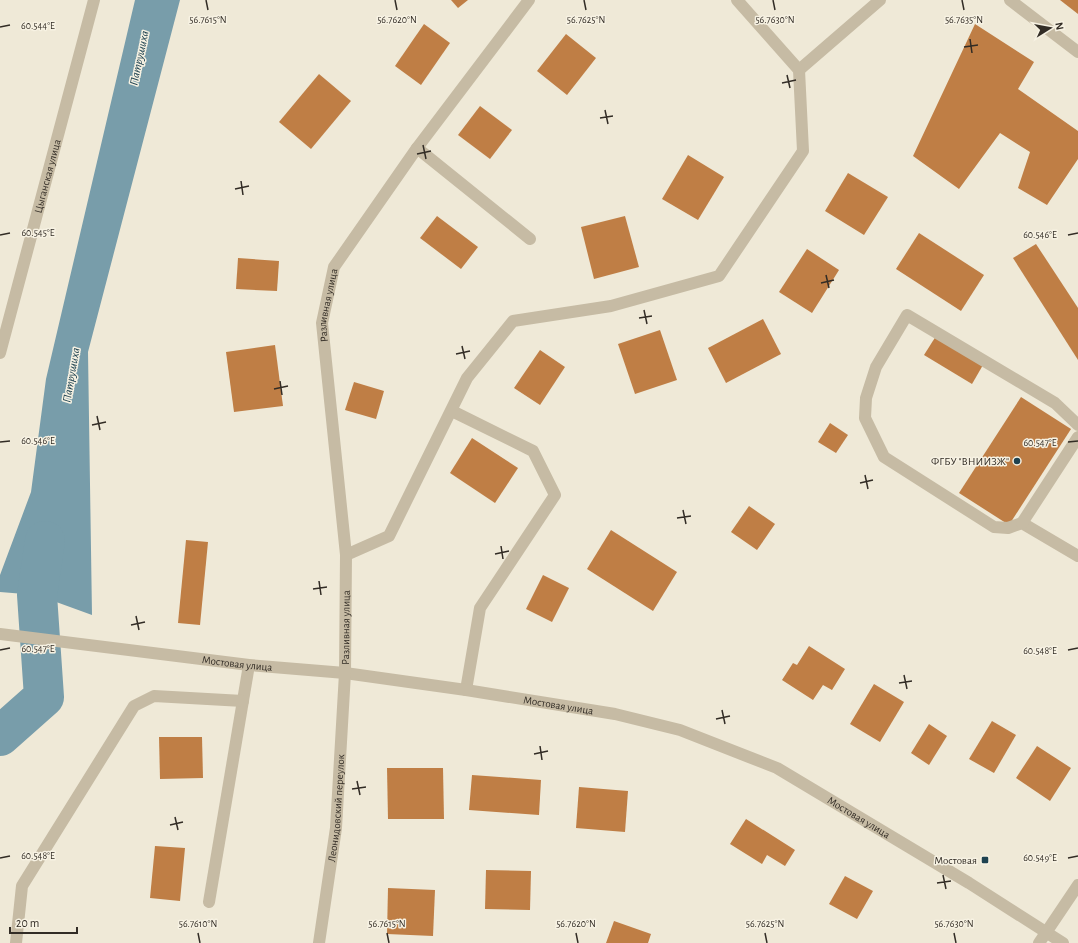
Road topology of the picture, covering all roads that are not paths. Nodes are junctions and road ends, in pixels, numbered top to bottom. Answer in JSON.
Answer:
{"nodes":[{"id":1,"x":94,"y":0,"type":"edge"},
{"id":2,"x":529,"y":0,"type":"edge"},
{"id":3,"x":737,"y":0,"type":"edge"},
{"id":4,"x":880,"y":0,"type":"edge"},
{"id":5,"x":1010,"y":0,"type":"edge"},
{"id":6,"x":1078,"y":52,"type":"edge"},
{"id":7,"x":799,"y":70,"type":"junction"},
{"id":8,"x":418,"y":148,"type":"junction"},
{"id":9,"x":530,"y":239,"type":"dead end"},
{"id":10,"x":0,"y":353,"type":"edge"},
{"id":11,"x":452,"y":411,"type":"junction"},
{"id":12,"x":1078,"y":425,"type":"edge"},
{"id":13,"x":1078,"y":437,"type":"edge"},
{"id":14,"x":1022,"y":524,"type":"junction"},
{"id":15,"x":346,"y":555,"type":"junction"},
{"id":16,"x":1078,"y":556,"type":"edge"},
{"id":17,"x":0,"y":634,"type":"edge"},
{"id":18,"x":249,"y":665,"type":"junction"},
{"id":19,"x":345,"y":673,"type":"junction"},
{"id":20,"x":466,"y":690,"type":"junction"},
{"id":21,"x":243,"y":701,"type":"junction"},
{"id":22,"x":1078,"y":885,"type":"edge"},
{"id":23,"x":208,"y":902,"type":"dead end"},
{"id":24,"x":1043,"y":938,"type":"edge"},
{"id":25,"x":16,"y":943,"type":"edge"},
{"id":26,"x":319,"y":943,"type":"edge"},
{"id":27,"x":1063,"y":943,"type":"edge"}],
"edges":[{"from":1,"to":10,"type":"street","name":"Цыганская улица"},
{"from":2,"to":8,"type":"street","name":"Разливная улица"},
{"from":3,"to":7,"type":"street"},
{"from":4,"to":7,"type":"street"},
{"from":5,"to":6,"type":"street"},
{"from":7,"to":11,"type":"street"},
{"from":8,"to":9,"type":"street"},
{"from":8,"to":15,"type":"street","name":"Разливная улица"},
{"from":11,"to":15,"type":"street"},
{"from":11,"to":20,"type":"street"},
{"from":12,"to":14,"type":"street"},
{"from":13,"to":14,"type":"street"},
{"from":14,"to":16,"type":"street"},
{"from":15,"to":19,"type":"street","name":"Разливная улица"},
{"from":17,"to":18,"type":"street","name":"Мостовая улица"},
{"from":18,"to":19,"type":"street","name":"Мостовая улица"},
{"from":18,"to":21,"type":"street"},
{"from":19,"to":20,"type":"street","name":"Мостовая улица"},
{"from":19,"to":26,"type":"street","name":"Леонидовский переулок"},
{"from":20,"to":24,"type":"street","name":"Мостовая улица"},
{"from":21,"to":23,"type":"street"},
{"from":21,"to":25,"type":"street"},
{"from":22,"to":24,"type":"street"},
{"from":24,"to":27,"type":"street","name":"Мостовая улица"}]}
